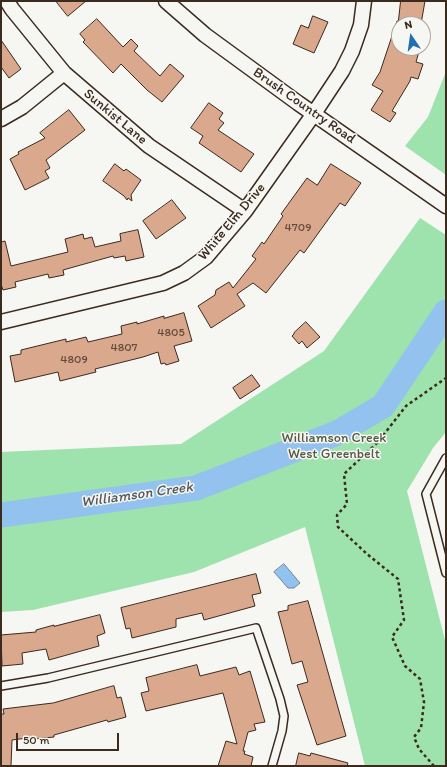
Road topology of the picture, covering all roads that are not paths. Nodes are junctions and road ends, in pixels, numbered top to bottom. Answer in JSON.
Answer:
{"nodes":[{"id":1,"x":7,"y":1,"type":"edge"},
{"id":2,"x":166,"y":1,"type":"edge"},
{"id":3,"x":364,"y":1,"type":"edge"},
{"id":4,"x":64,"y":73,"type":"junction"},
{"id":5,"x":313,"y":115,"type":"junction"},
{"id":6,"x":1,"y":119,"type":"edge"},
{"id":7,"x":445,"y":205,"type":"edge"},
{"id":8,"x":245,"y":211,"type":"junction"},
{"id":9,"x":1,"y":322,"type":"edge"},
{"id":10,"x":446,"y":458,"type":"edge"},
{"id":11,"x":446,"y":573,"type":"edge"},
{"id":12,"x":1,"y":686,"type":"edge"},
{"id":13,"x":272,"y":766,"type":"edge"}],
"edges":[{"from":1,"to":4,"type":"street","name":"Sunkist Lane"},
{"from":2,"to":5,"type":"street","name":"Brush Country Road"},
{"from":3,"to":5,"type":"street","name":"White Elm Drive"},
{"from":4,"to":6,"type":"street"},
{"from":4,"to":8,"type":"street","name":"Sunkist Lane"},
{"from":5,"to":7,"type":"street","name":"Brush Country Road"},
{"from":5,"to":8,"type":"street","name":"White Elm Drive"},
{"from":8,"to":9,"type":"street","name":"White Elm Drive"},
{"from":10,"to":11,"type":"lane"},
{"from":12,"to":13,"type":"lane"}]}
